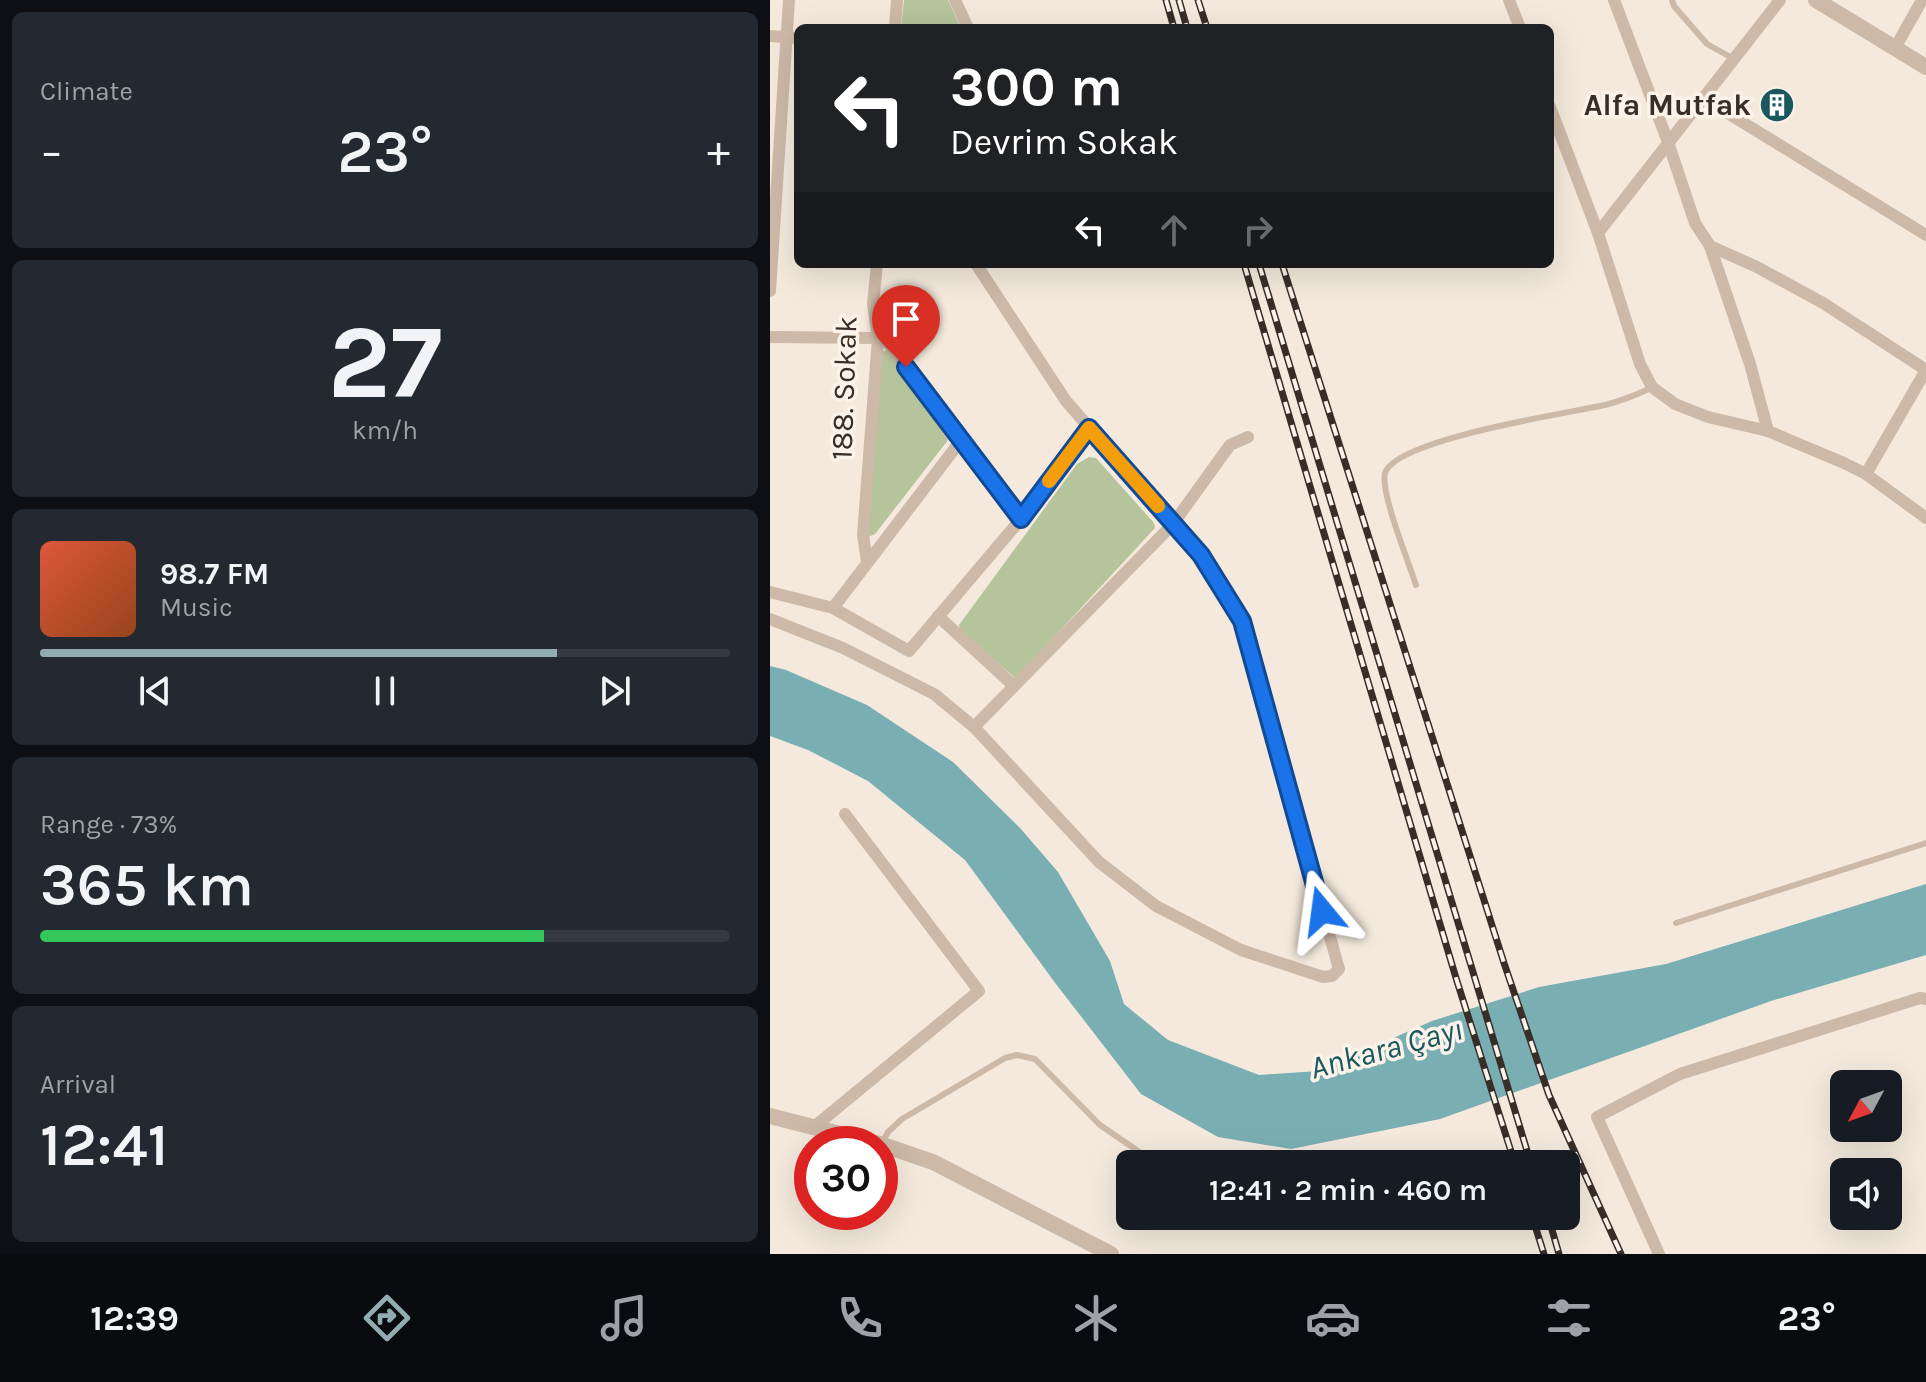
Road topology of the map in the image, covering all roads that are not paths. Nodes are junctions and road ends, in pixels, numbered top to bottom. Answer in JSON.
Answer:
{"nodes":[{"id":1,"x":789,"y":0,"type":"edge"},
{"id":2,"x":897,"y":0,"type":"edge"},
{"id":3,"x":955,"y":0,"type":"edge"},
{"id":4,"x":1509,"y":0,"type":"edge"},
{"id":5,"x":1614,"y":0,"type":"edge"},
{"id":6,"x":1672,"y":0,"type":"edge"},
{"id":7,"x":1780,"y":0,"type":"edge"},
{"id":8,"x":1816,"y":0,"type":"edge"},
{"id":9,"x":1922,"y":0,"type":"edge"},
{"id":10,"x":895,"y":24,"type":"edge"},
{"id":11,"x":966,"y":24,"type":"edge"},
{"id":12,"x":1518,"y":24,"type":"edge"},
{"id":13,"x":770,"y":36,"type":"edge"},
{"id":14,"x":792,"y":38,"type":"edge"},
{"id":15,"x":1895,"y":48,"type":"junction"},
{"id":16,"x":1734,"y":59,"type":"junction"},
{"id":17,"x":1926,"y":67,"type":"edge"},
{"id":18,"x":1703,"y":98,"type":"junction"},
{"id":19,"x":1554,"y":118,"type":"edge"},
{"id":20,"x":1668,"y":142,"type":"junction"},
{"id":21,"x":1598,"y":233,"type":"junction"},
{"id":22,"x":1926,"y":235,"type":"edge"},
{"id":23,"x":1710,"y":246,"type":"junction"},
{"id":24,"x":877,"y":268,"type":"edge"},
{"id":25,"x":979,"y":268,"type":"edge"},
{"id":26,"x":770,"y":291,"type":"edge"},
{"id":27,"x":770,"y":337,"type":"edge"},
{"id":28,"x":878,"y":338,"type":"junction"},
{"id":29,"x":1926,"y":370,"type":"edge"},
{"id":30,"x":1652,"y":387,"type":"junction"},
{"id":31,"x":1089,"y":428,"type":"junction"},
{"id":32,"x":1768,"y":431,"type":"junction"},
{"id":33,"x":1248,"y":437,"type":"dead end"},
{"id":34,"x":962,"y":439,"type":"junction"},
{"id":35,"x":1866,"y":474,"type":"junction"},
{"id":36,"x":1926,"y":518,"type":"edge"},
{"id":37,"x":1021,"y":519,"type":"junction"},
{"id":38,"x":1173,"y":524,"type":"junction"},
{"id":39,"x":867,"y":561,"type":"junction"},
{"id":40,"x":1416,"y":585,"type":"dead end"},
{"id":41,"x":770,"y":592,"type":"edge"},
{"id":42,"x":833,"y":608,"type":"junction"},
{"id":43,"x":938,"y":616,"type":"junction"},
{"id":44,"x":770,"y":619,"type":"edge"},
{"id":45,"x":1014,"y":686,"type":"junction"},
{"id":46,"x":974,"y":727,"type":"junction"},
{"id":47,"x":845,"y":814,"type":"dead end"},
{"id":48,"x":1926,"y":843,"type":"edge"},
{"id":49,"x":1676,"y":923,"type":"dead end"},
{"id":50,"x":1926,"y":999,"type":"edge"},
{"id":51,"x":770,"y":1116,"type":"edge"},
{"id":52,"x":810,"y":1126,"type":"edge"},
{"id":53,"x":815,"y":1126,"type":"edge"},
{"id":54,"x":894,"y":1126,"type":"edge"},
{"id":55,"x":898,"y":1150,"type":"edge"},
{"id":56,"x":1137,"y":1150,"type":"edge"},
{"id":57,"x":1111,"y":1254,"type":"edge"},
{"id":58,"x":1659,"y":1254,"type":"edge"}],
"edges":[{"from":1,"to":14,"type":"street"},
{"from":2,"to":10,"type":"street"},
{"from":3,"to":11,"type":"street"},
{"from":4,"to":12,"type":"street"},
{"from":5,"to":20,"type":"street"},
{"from":6,"to":16,"type":"lane"},
{"from":7,"to":16,"type":"street"},
{"from":8,"to":15,"type":"street"},
{"from":9,"to":15,"type":"street"},
{"from":13,"to":14,"type":"street"},
{"from":14,"to":26,"type":"street"},
{"from":15,"to":17,"type":"street"},
{"from":16,"to":18,"type":"street"},
{"from":18,"to":20,"type":"street"},
{"from":18,"to":22,"type":"street"},
{"from":19,"to":21,"type":"street"},
{"from":20,"to":21,"type":"street"},
{"from":20,"to":23,"type":"street"},
{"from":21,"to":30,"type":"street"},
{"from":23,"to":29,"type":"street"},
{"from":23,"to":32,"type":"street"},
{"from":24,"to":28,"type":"street","name":"188. Sokak"},
{"from":25,"to":31,"type":"street"},
{"from":27,"to":28,"type":"street"},
{"from":28,"to":34,"type":"street"},
{"from":28,"to":39,"type":"street","name":"188. Sokak"},
{"from":29,"to":35,"type":"street"},
{"from":30,"to":32,"type":"street"},
{"from":30,"to":40,"type":"lane"},
{"from":31,"to":37,"type":"street"},
{"from":31,"to":38,"type":"street"},
{"from":32,"to":35,"type":"street"},
{"from":33,"to":38,"type":"street"},
{"from":34,"to":37,"type":"street"},
{"from":34,"to":39,"type":"street"},
{"from":35,"to":36,"type":"street"},
{"from":37,"to":43,"type":"street"},
{"from":38,"to":45,"type":"street"},
{"from":38,"to":46,"type":"street"},
{"from":39,"to":42,"type":"street"},
{"from":41,"to":42,"type":"street"},
{"from":42,"to":43,"type":"street"},
{"from":43,"to":45,"type":"street"},
{"from":44,"to":46,"type":"street"},
{"from":45,"to":46,"type":"street"},
{"from":47,"to":53,"type":"street"},
{"from":48,"to":49,"type":"lane"},
{"from":50,"to":58,"type":"street"},
{"from":51,"to":52,"type":"street"},
{"from":54,"to":56,"type":"lane"},
{"from":55,"to":57,"type":"street"}]}
